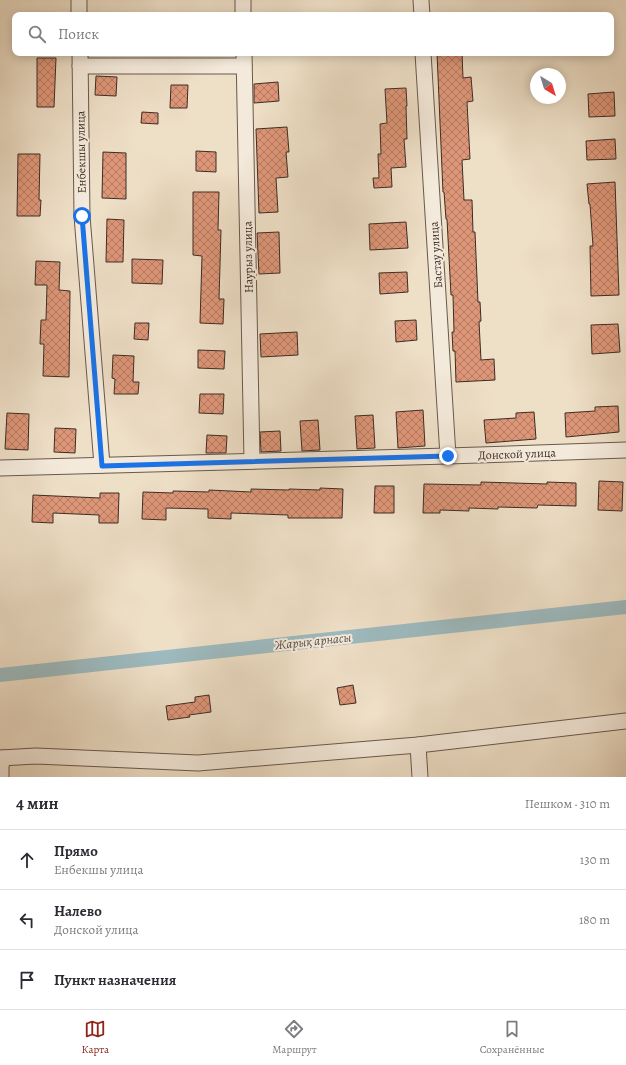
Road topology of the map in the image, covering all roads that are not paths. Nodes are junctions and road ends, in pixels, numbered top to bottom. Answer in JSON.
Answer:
{"nodes":[{"id":1,"x":79,"y":0,"type":"edge"},
{"id":2,"x":243,"y":0,"type":"edge"},
{"id":3,"x":421,"y":0,"type":"edge"},
{"id":4,"x":79,"y":12,"type":"edge"},
{"id":5,"x":243,"y":12,"type":"edge"},
{"id":6,"x":422,"y":12,"type":"edge"},
{"id":7,"x":423,"y":56,"type":"edge"},
{"id":8,"x":80,"y":60,"type":"edge"},
{"id":9,"x":244,"y":60,"type":"edge"},
{"id":10,"x":626,"y":450,"type":"edge"},
{"id":11,"x":448,"y":456,"type":"junction"},
{"id":12,"x":252,"y":461,"type":"junction"},
{"id":13,"x":102,"y":466,"type":"junction"},
{"id":14,"x":0,"y":468,"type":"edge"},
{"id":15,"x":626,"y":721,"type":"edge"},
{"id":16,"x":418,"y":745,"type":"junction"},
{"id":17,"x":1,"y":758,"type":"edge"},
{"id":18,"x":199,"y":770,"type":"edge"},
{"id":19,"x":1,"y":777,"type":"edge"},
{"id":20,"x":420,"y":777,"type":"edge"}],
"edges":[{"from":1,"to":4,"type":"street"},
{"from":2,"to":5,"type":"street"},
{"from":3,"to":6,"type":"street"},
{"from":7,"to":11,"type":"street","name":"Бастау улица"},
{"from":8,"to":9,"type":"street"},
{"from":8,"to":13,"type":"street","name":"Енбекшы улица"},
{"from":9,"to":12,"type":"street","name":"Наурыз улица"},
{"from":10,"to":11,"type":"street","name":"Донской улица"},
{"from":11,"to":12,"type":"street","name":"Донской улица"},
{"from":12,"to":13,"type":"street","name":"Донской улица"},
{"from":13,"to":14,"type":"street","name":"Донской улица"},
{"from":15,"to":16,"type":"street"},
{"from":16,"to":18,"type":"street"},
{"from":16,"to":20,"type":"street"},
{"from":17,"to":18,"type":"street"},
{"from":17,"to":19,"type":"street"}]}
